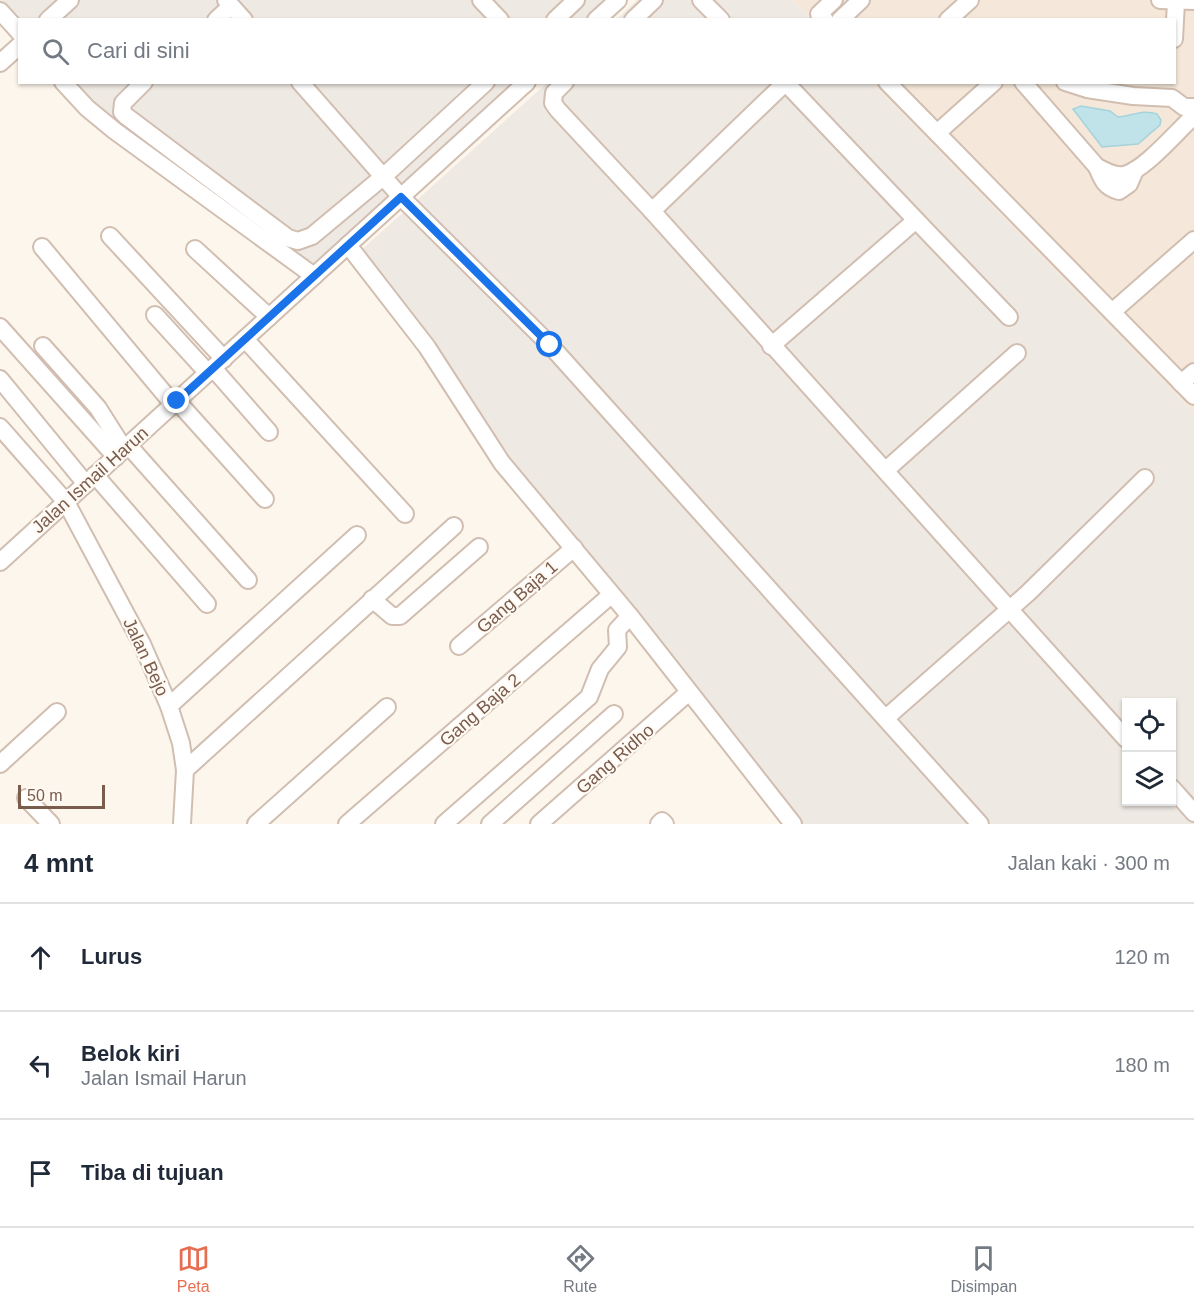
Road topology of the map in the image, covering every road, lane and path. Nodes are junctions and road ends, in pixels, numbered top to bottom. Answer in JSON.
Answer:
{"nodes":[{"id":1,"x":70,"y":0,"type":"edge"},
{"id":2,"x":481,"y":0,"type":"edge"},
{"id":3,"x":576,"y":0,"type":"edge"},
{"id":4,"x":618,"y":0,"type":"edge"},
{"id":5,"x":654,"y":0,"type":"edge"},
{"id":6,"x":701,"y":0,"type":"edge"},
{"id":7,"x":834,"y":0,"type":"edge"},
{"id":8,"x":861,"y":0,"type":"edge"},
{"id":9,"x":970,"y":0,"type":"edge"},
{"id":10,"x":1168,"y":1,"type":"edge"},
{"id":11,"x":1194,"y":1,"type":"edge"},
{"id":12,"x":229,"y":3,"type":"edge"},
{"id":13,"x":0,"y":11,"type":"edge"},
{"id":14,"x":50,"y":18,"type":"edge"},
{"id":15,"x":218,"y":18,"type":"edge"},
{"id":16,"x":242,"y":18,"type":"edge"},
{"id":17,"x":498,"y":18,"type":"edge"},
{"id":18,"x":557,"y":18,"type":"edge"},
{"id":19,"x":598,"y":18,"type":"edge"},
{"id":20,"x":635,"y":18,"type":"edge"},
{"id":21,"x":719,"y":18,"type":"edge"},
{"id":22,"x":823,"y":18,"type":"edge"},
{"id":23,"x":842,"y":18,"type":"edge"},
{"id":24,"x":950,"y":18,"type":"edge"},
{"id":25,"x":1171,"y":18,"type":"edge"},
{"id":26,"x":18,"y":31,"type":"edge"},
{"id":27,"x":18,"y":47,"type":"edge"},
{"id":28,"x":0,"y":63,"type":"edge"},
{"id":29,"x":65,"y":84,"type":"edge"},
{"id":30,"x":142,"y":84,"type":"edge"},
{"id":31,"x":302,"y":84,"type":"edge"},
{"id":32,"x":484,"y":84,"type":"edge"},
{"id":33,"x":525,"y":84,"type":"edge"},
{"id":34,"x":563,"y":84,"type":"edge"},
{"id":35,"x":784,"y":84,"type":"edge"},
{"id":36,"x":786,"y":84,"type":"edge"},
{"id":37,"x":889,"y":84,"type":"edge"},
{"id":38,"x":992,"y":84,"type":"edge"},
{"id":39,"x":1025,"y":84,"type":"edge"},
{"id":40,"x":1071,"y":84,"type":"edge"},
{"id":41,"x":1172,"y":90,"type":"edge"},
{"id":42,"x":1194,"y":107,"type":"edge"},
{"id":43,"x":1194,"y":116,"type":"edge"},
{"id":44,"x":937,"y":134,"type":"junction"},
{"id":45,"x":384,"y":176,"type":"junction"},
{"id":46,"x":401,"y":197,"type":"junction"},
{"id":47,"x":652,"y":211,"type":"junction"},
{"id":48,"x":916,"y":220,"type":"junction"},
{"id":49,"x":110,"y":236,"type":"dead end"},
{"id":50,"x":1194,"y":240,"type":"edge"},
{"id":51,"x":348,"y":245,"type":"junction"},
{"id":52,"x":42,"y":247,"type":"dead end"},
{"id":53,"x":195,"y":249,"type":"dead end"},
{"id":54,"x":314,"y":276,"type":"junction"},
{"id":55,"x":1112,"y":312,"type":"junction"},
{"id":56,"x":155,"y":315,"type":"dead end"},
{"id":57,"x":269,"y":316,"type":"junction"},
{"id":58,"x":1009,"y":317,"type":"dead end"},
{"id":59,"x":0,"y":327,"type":"edge"},
{"id":60,"x":245,"y":339,"type":"junction"},
{"id":61,"x":43,"y":346,"type":"dead end"},
{"id":62,"x":771,"y":346,"type":"junction"},
{"id":63,"x":1017,"y":353,"type":"dead end"},
{"id":64,"x":215,"y":367,"type":"junction"},
{"id":65,"x":1194,"y":372,"type":"edge"},
{"id":66,"x":0,"y":379,"type":"edge"},
{"id":67,"x":1181,"y":383,"type":"junction"},
{"id":68,"x":1194,"y":396,"type":"edge"},
{"id":69,"x":175,"y":403,"type":"junction"},
{"id":70,"x":0,"y":427,"type":"edge"},
{"id":71,"x":269,"y":432,"type":"dead end"},
{"id":72,"x":123,"y":450,"type":"junction"},
{"id":73,"x":886,"y":470,"type":"junction"},
{"id":74,"x":1145,"y":478,"type":"dead end"},
{"id":75,"x":91,"y":479,"type":"junction"},
{"id":76,"x":265,"y":499,"type":"dead end"},
{"id":77,"x":66,"y":502,"type":"junction"},
{"id":78,"x":405,"y":514,"type":"dead end"},
{"id":79,"x":454,"y":526,"type":"dead end"},
{"id":80,"x":357,"y":535,"type":"dead end"},
{"id":81,"x":479,"y":547,"type":"dead end"},
{"id":82,"x":574,"y":548,"type":"junction"},
{"id":83,"x":0,"y":562,"type":"edge"},
{"id":84,"x":248,"y":580,"type":"dead end"},
{"id":85,"x":610,"y":594,"type":"junction"},
{"id":86,"x":372,"y":599,"type":"junction"},
{"id":87,"x":207,"y":604,"type":"dead end"},
{"id":88,"x":1010,"y":609,"type":"junction"},
{"id":89,"x":623,"y":624,"type":"junction"},
{"id":90,"x":459,"y":646,"type":"dead end"},
{"id":91,"x":680,"y":700,"type":"junction"},
{"id":92,"x":169,"y":706,"type":"junction"},
{"id":93,"x":387,"y":707,"type":"dead end"},
{"id":94,"x":57,"y":712,"type":"dead end"},
{"id":95,"x":614,"y":714,"type":"dead end"},
{"id":96,"x":887,"y":717,"type":"junction"},
{"id":97,"x":1122,"y":735,"type":"edge"},
{"id":98,"x":0,"y":764,"type":"edge"},
{"id":99,"x":185,"y":770,"type":"junction"},
{"id":100,"x":1176,"y":793,"type":"edge"},
{"id":101,"x":27,"y":798,"type":"dead end"},
{"id":102,"x":1194,"y":813,"type":"edge"},
{"id":103,"x":51,"y":824,"type":"edge"},
{"id":104,"x":183,"y":824,"type":"edge"},
{"id":105,"x":256,"y":824,"type":"edge"},
{"id":106,"x":347,"y":824,"type":"edge"},
{"id":107,"x":444,"y":824,"type":"edge"},
{"id":108,"x":490,"y":824,"type":"edge"},
{"id":109,"x":539,"y":824,"type":"edge"},
{"id":110,"x":660,"y":824,"type":"edge"},
{"id":111,"x":665,"y":824,"type":"edge"},
{"id":112,"x":793,"y":824,"type":"edge"},
{"id":113,"x":980,"y":824,"type":"edge"}],
"edges":[{"from":1,"to":14,"type":"street"},
{"from":2,"to":17,"type":"street"},
{"from":3,"to":18,"type":"street"},
{"from":4,"to":19,"type":"street"},
{"from":5,"to":20,"type":"street"},
{"from":6,"to":21,"type":"street"},
{"from":7,"to":22,"type":"street"},
{"from":8,"to":23,"type":"street"},
{"from":9,"to":24,"type":"street"},
{"from":10,"to":11,"type":"street"},
{"from":10,"to":25,"type":"street"},
{"from":12,"to":15,"type":"street"},
{"from":12,"to":16,"type":"street"},
{"from":13,"to":26,"type":"street"},
{"from":27,"to":28,"type":"street"},
{"from":29,"to":54,"type":"street"},
{"from":30,"to":45,"type":"street"},
{"from":31,"to":45,"type":"street"},
{"from":32,"to":45,"type":"street"},
{"from":33,"to":46,"type":"street","name":"Jalan Ismail Harun"},
{"from":34,"to":47,"type":"street"},
{"from":35,"to":47,"type":"street"},
{"from":36,"to":48,"type":"street"},
{"from":37,"to":44,"type":"street"},
{"from":38,"to":44,"type":"street"},
{"from":39,"to":43,"type":"street"},
{"from":40,"to":41,"type":"street"},
{"from":41,"to":42,"type":"street"},
{"from":44,"to":55,"type":"street"},
{"from":45,"to":46,"type":"street"},
{"from":46,"to":51,"type":"street","name":"Jalan Ismail Harun"},
{"from":46,"to":96,"type":"street"},
{"from":47,"to":62,"type":"street"},
{"from":48,"to":58,"type":"street"},
{"from":48,"to":62,"type":"street"},
{"from":49,"to":64,"type":"street"},
{"from":50,"to":55,"type":"street"},
{"from":51,"to":54,"type":"street","name":"Jalan Ismail Harun"},
{"from":51,"to":82,"type":"street"},
{"from":52,"to":69,"type":"street"},
{"from":53,"to":57,"type":"street"},
{"from":54,"to":57,"type":"street","name":"Jalan Ismail Harun"},
{"from":55,"to":67,"type":"street"},
{"from":56,"to":64,"type":"street"},
{"from":57,"to":60,"type":"street","name":"Jalan Ismail Harun"},
{"from":59,"to":72,"type":"street"},
{"from":60,"to":64,"type":"street","name":"Jalan Ismail Harun"},
{"from":60,"to":78,"type":"street"},
{"from":61,"to":72,"type":"street"},
{"from":62,"to":73,"type":"street"},
{"from":63,"to":73,"type":"street"},
{"from":64,"to":69,"type":"street","name":"Jalan Ismail Harun"},
{"from":64,"to":71,"type":"street"},
{"from":65,"to":67,"type":"street"},
{"from":66,"to":75,"type":"street"},
{"from":67,"to":68,"type":"street"},
{"from":69,"to":72,"type":"street","name":"Jalan Ismail Harun"},
{"from":69,"to":76,"type":"street"},
{"from":70,"to":77,"type":"street","name":"Jalan Bejo"},
{"from":72,"to":75,"type":"street","name":"Jalan Ismail Harun"},
{"from":72,"to":84,"type":"street"},
{"from":73,"to":88,"type":"street"},
{"from":74,"to":88,"type":"street"},
{"from":75,"to":77,"type":"street","name":"Jalan Ismail Harun"},
{"from":75,"to":87,"type":"street"},
{"from":77,"to":83,"type":"street","name":"Jalan Ismail Harun"},
{"from":77,"to":92,"type":"street","name":"Jalan Bejo"},
{"from":79,"to":86,"type":"street"},
{"from":80,"to":92,"type":"street"},
{"from":81,"to":86,"type":"street"},
{"from":82,"to":85,"type":"street"},
{"from":82,"to":90,"type":"street","name":"Gang Baja 1"},
{"from":85,"to":89,"type":"street"},
{"from":85,"to":106,"type":"street","name":"Gang Baja 2"},
{"from":86,"to":99,"type":"street"},
{"from":88,"to":96,"type":"street"},
{"from":88,"to":97,"type":"street"},
{"from":89,"to":91,"type":"street"},
{"from":89,"to":107,"type":"street"},
{"from":91,"to":109,"type":"street","name":"Gang Ridho"},
{"from":91,"to":112,"type":"street"},
{"from":92,"to":99,"type":"street","name":"Jalan Bejo"},
{"from":93,"to":105,"type":"street"},
{"from":94,"to":98,"type":"street"},
{"from":95,"to":108,"type":"street"},
{"from":96,"to":113,"type":"street"},
{"from":99,"to":104,"type":"street","name":"Jalan Bejo"},
{"from":100,"to":102,"type":"street"},
{"from":101,"to":103,"type":"street"},
{"from":110,"to":111,"type":"street"}]}
